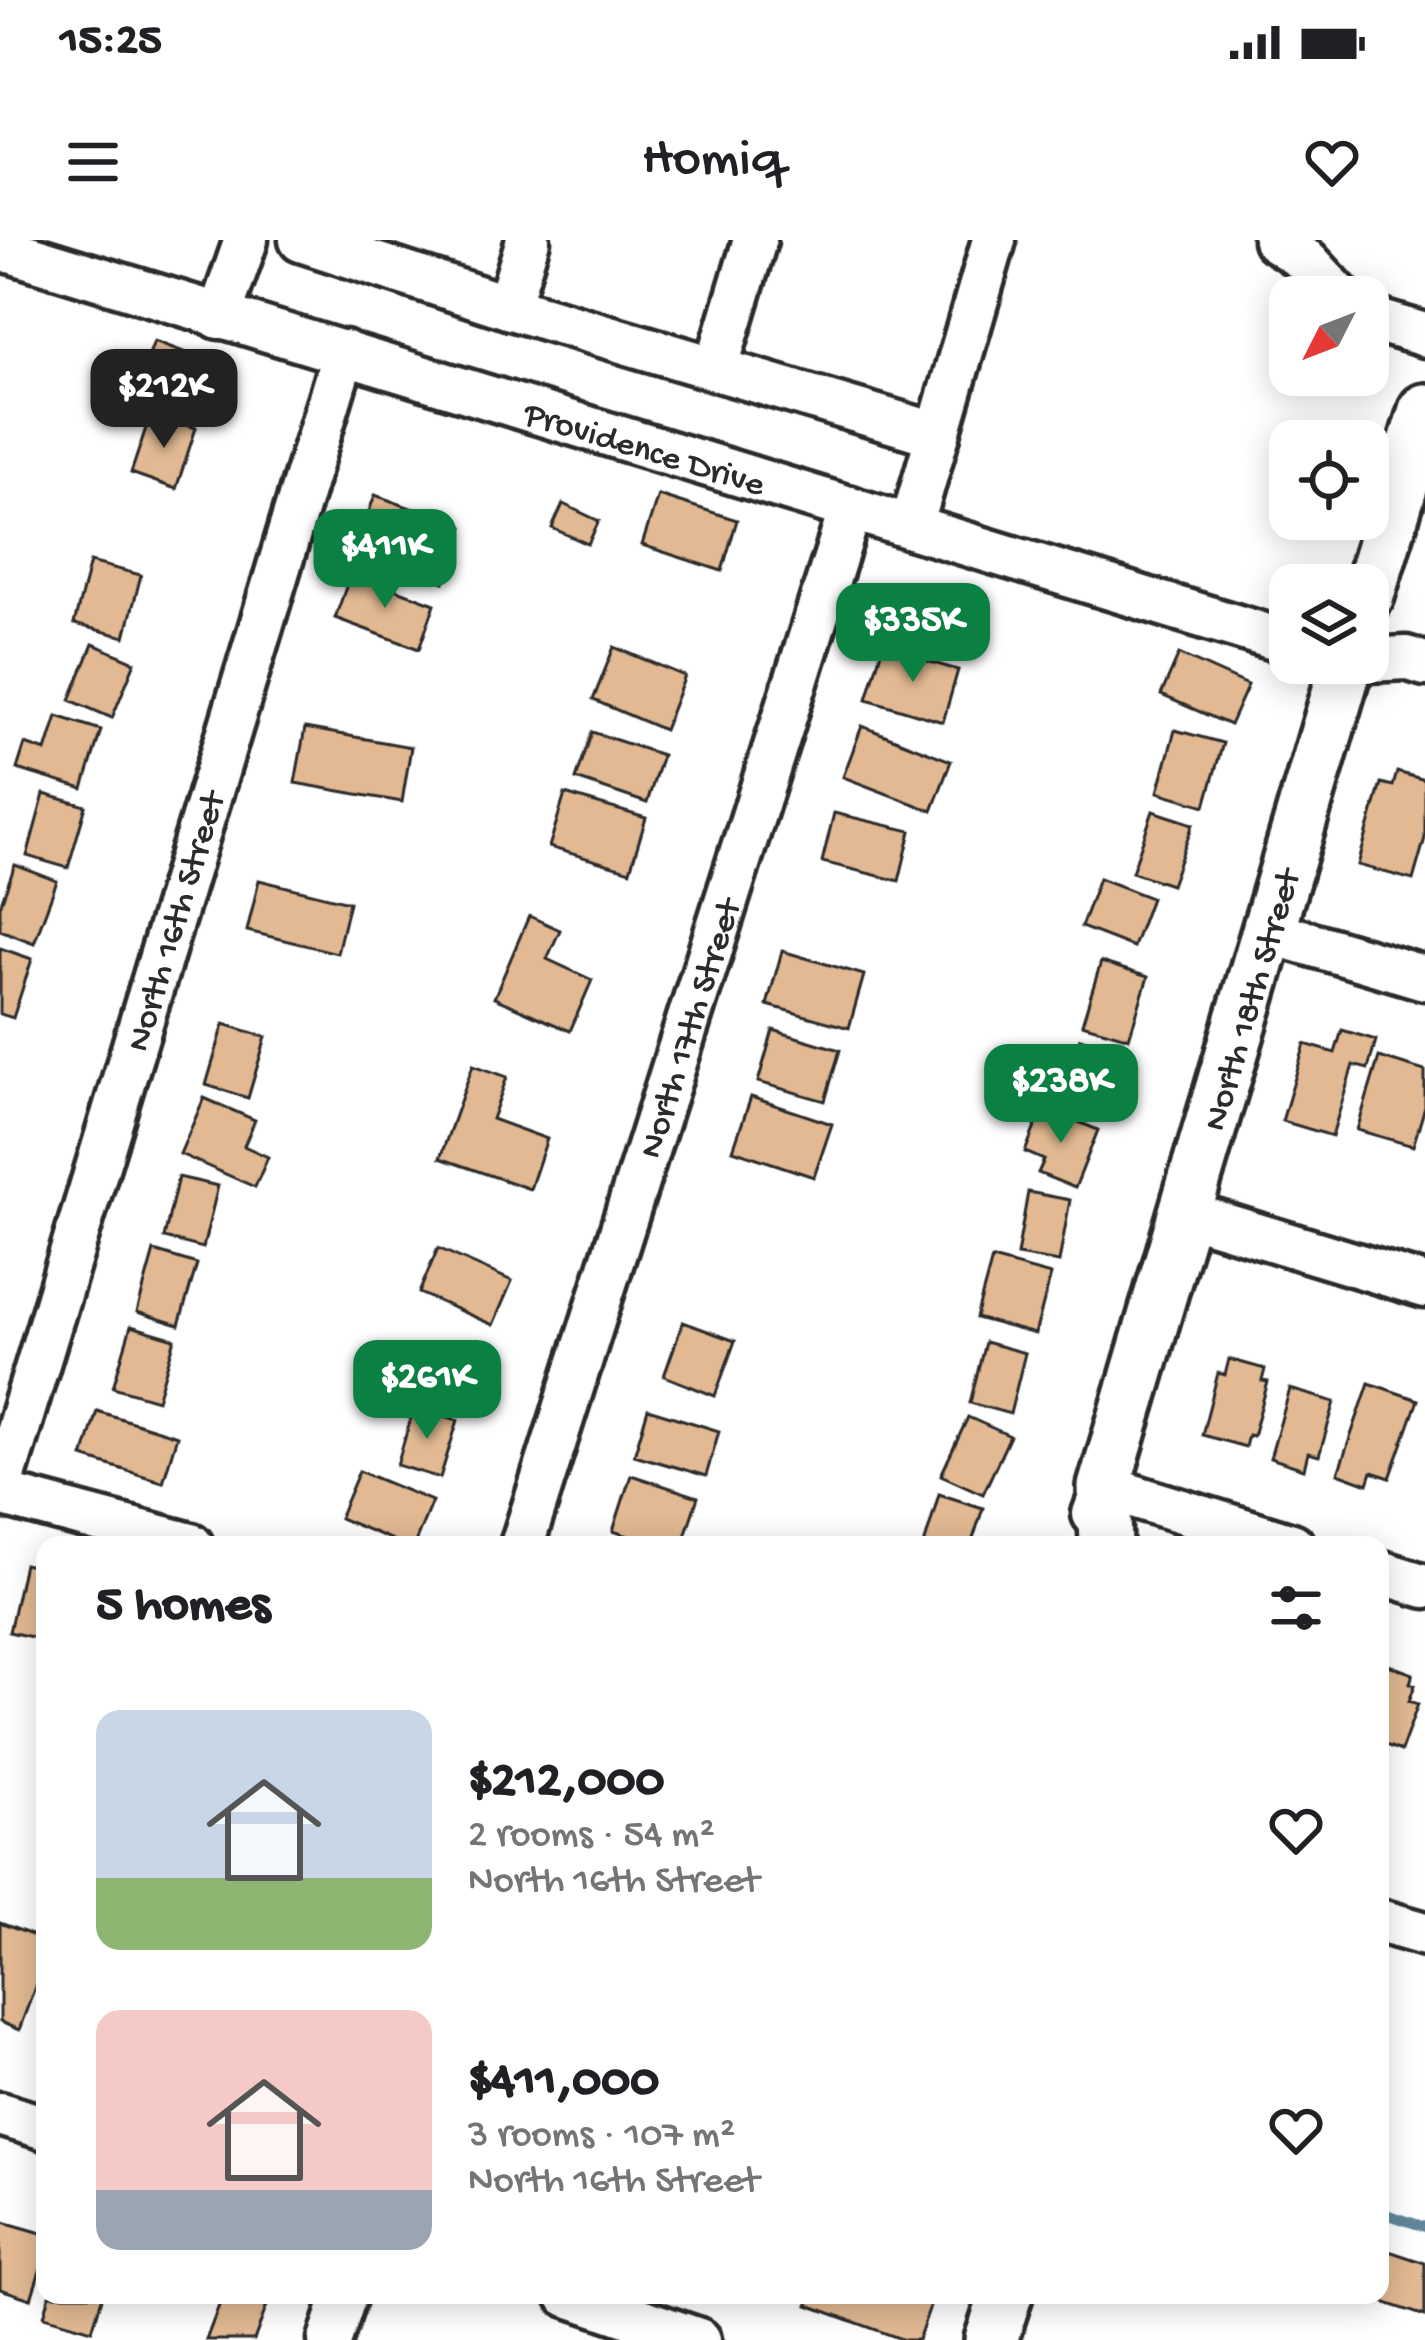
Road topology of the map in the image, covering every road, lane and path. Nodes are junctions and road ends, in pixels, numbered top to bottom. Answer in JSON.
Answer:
{"nodes":[{"id":1,"x":246,"y":240,"type":"edge"},
{"id":2,"x":301,"y":240,"type":"edge"},
{"id":3,"x":528,"y":240,"type":"edge"},
{"id":4,"x":755,"y":240,"type":"edge"},
{"id":5,"x":994,"y":240,"type":"edge"},
{"id":6,"x":1275,"y":240,"type":"edge"},
{"id":7,"x":0,"y":248,"type":"edge"},
{"id":8,"x":396,"y":255,"type":"edge"},
{"id":9,"x":1321,"y":276,"type":"edge"},
{"id":10,"x":508,"y":307,"type":"junction"},
{"id":11,"x":219,"y":317,"type":"junction"},
{"id":12,"x":1389,"y":324,"type":"edge"},
{"id":13,"x":1425,"y":335,"type":"edge"},
{"id":14,"x":344,"y":352,"type":"junction"},
{"id":15,"x":716,"y":369,"type":"junction"},
{"id":16,"x":1425,"y":410,"type":"edge"},
{"id":17,"x":938,"y":435,"type":"junction"},
{"id":18,"x":851,"y":508,"type":"junction"},
{"id":19,"x":911,"y":527,"type":"junction"},
{"id":20,"x":1378,"y":564,"type":"edge"},
{"id":21,"x":1269,"y":637,"type":"edge"},
{"id":22,"x":1389,"y":659,"type":"edge"},
{"id":23,"x":1425,"y":664,"type":"edge"},
{"id":24,"x":1341,"y":684,"type":"edge"},
{"id":25,"x":1267,"y":932,"type":"junction"},
{"id":26,"x":1425,"y":978,"type":"edge"},
{"id":27,"x":1184,"y":1213,"type":"junction"},
{"id":28,"x":1425,"y":1286,"type":"edge"},
{"id":29,"x":1104,"y":1486,"type":"junction"},
{"id":30,"x":0,"y":1491,"type":"edge"},
{"id":31,"x":159,"y":1536,"type":"edge"},
{"id":32,"x":525,"y":1536,"type":"edge"},
{"id":33,"x":1086,"y":1536,"type":"edge"},
{"id":34,"x":1106,"y":1536,"type":"edge"},
{"id":35,"x":1263,"y":1536,"type":"edge"},
{"id":36,"x":1389,"y":1575,"type":"edge"},
{"id":37,"x":1425,"y":1586,"type":"edge"},
{"id":38,"x":1389,"y":1924,"type":"edge"},
{"id":39,"x":1425,"y":1934,"type":"edge"},
{"id":40,"x":0,"y":2114,"type":"edge"},
{"id":41,"x":36,"y":2125,"type":"edge"},
{"id":42,"x":342,"y":2304,"type":"edge"},
{"id":43,"x":594,"y":2304,"type":"edge"},
{"id":44,"x":1003,"y":2304,"type":"edge"},
{"id":45,"x":330,"y":2340,"type":"edge"},
{"id":46,"x":699,"y":2340,"type":"edge"},
{"id":47,"x":992,"y":2340,"type":"edge"}],
"edges":[{"from":1,"to":11,"type":"street"},
{"from":2,"to":8,"type":"street"},
{"from":3,"to":10,"type":"street"},
{"from":4,"to":15,"type":"street"},
{"from":5,"to":17,"type":"street"},
{"from":6,"to":9,"type":"street"},
{"from":7,"to":11,"type":"street","name":"Providence Drive"},
{"from":8,"to":10,"type":"street"},
{"from":10,"to":15,"type":"street"},
{"from":11,"to":14,"type":"street","name":"Providence Drive"},
{"from":12,"to":13,"type":"street"},
{"from":14,"to":18,"type":"street","name":"Providence Drive"},
{"from":14,"to":30,"type":"street","name":"North 16th Street"},
{"from":15,"to":17,"type":"street"},
{"from":16,"to":20,"type":"main road"},
{"from":17,"to":19,"type":"street"},
{"from":18,"to":19,"type":"street","name":"Providence Drive"},
{"from":18,"to":32,"type":"street","name":"North 17th Street"},
{"from":19,"to":21,"type":"street","name":"Providence Drive"},
{"from":22,"to":23,"type":"street"},
{"from":24,"to":25,"type":"main road","name":"North 18th Street"},
{"from":25,"to":26,"type":"street"},
{"from":25,"to":27,"type":"main road","name":"North 18th Street"},
{"from":27,"to":28,"type":"street"},
{"from":27,"to":29,"type":"main road","name":"North 18th Street"},
{"from":29,"to":33,"type":"street"},
{"from":29,"to":34,"type":"main road","name":"North 18th Street"},
{"from":29,"to":35,"type":"street"},
{"from":30,"to":31,"type":"street"},
{"from":36,"to":37,"type":"street"},
{"from":38,"to":39,"type":"street"},
{"from":40,"to":41,"type":"street"},
{"from":42,"to":45,"type":"street"},
{"from":43,"to":46,"type":"street"},
{"from":44,"to":47,"type":"main road"}]}
